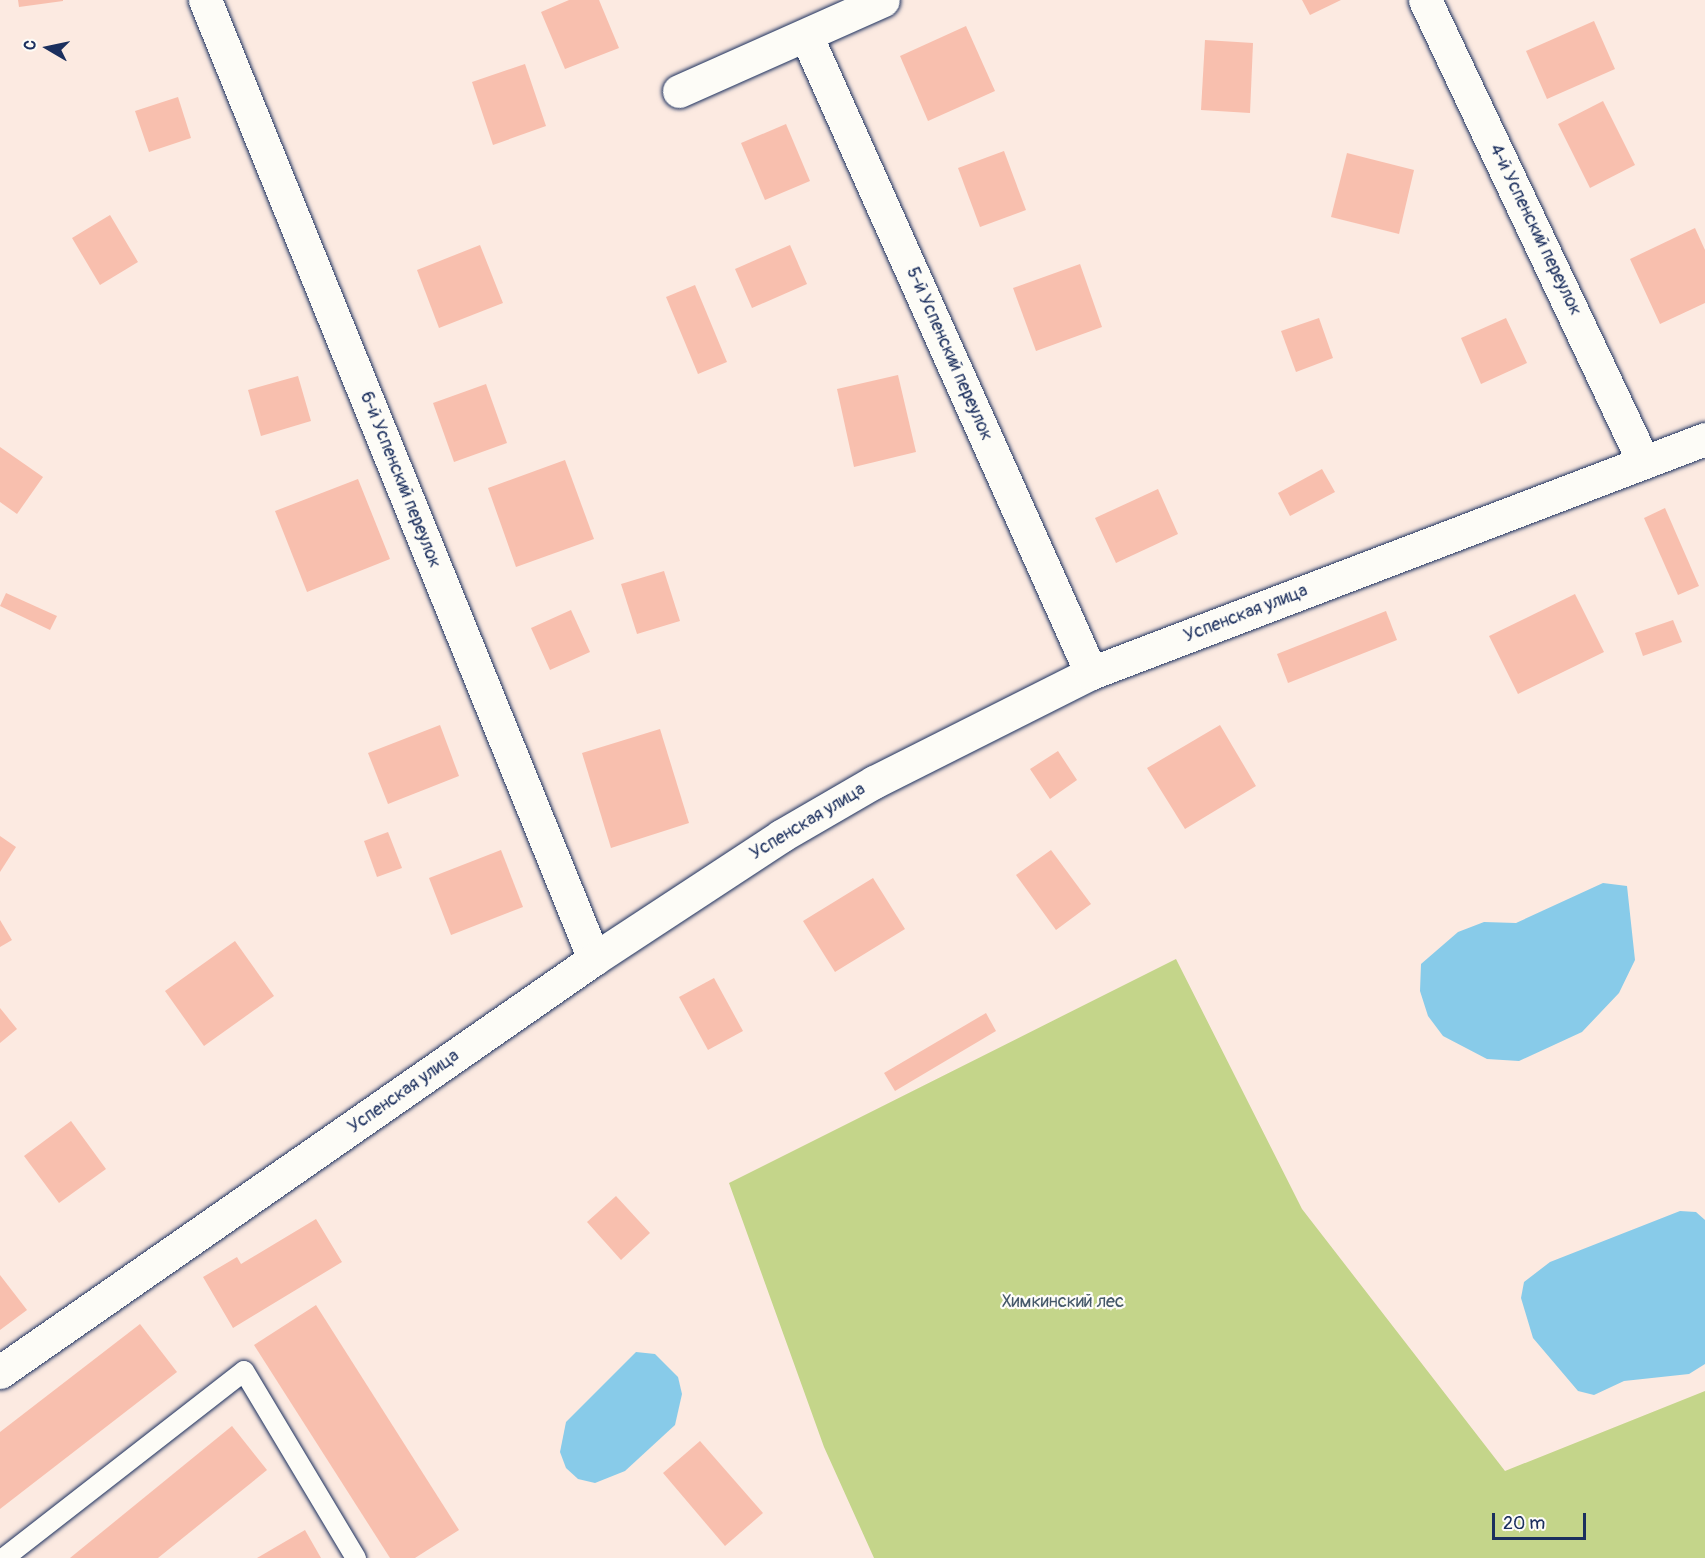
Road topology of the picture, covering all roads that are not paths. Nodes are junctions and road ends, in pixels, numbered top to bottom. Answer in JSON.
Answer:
{"nodes":[{"id":1,"x":205,"y":0,"type":"edge"},
{"id":2,"x":883,"y":0,"type":"edge"},
{"id":3,"x":1425,"y":0,"type":"edge"},
{"id":4,"x":807,"y":35,"type":"junction"},
{"id":5,"x":679,"y":91,"type":"dead end"},
{"id":6,"x":1705,"y":439,"type":"edge"},
{"id":7,"x":1643,"y":461,"type":"junction"},
{"id":8,"x":1091,"y":673,"type":"junction"},
{"id":9,"x":594,"y":959,"type":"junction"},
{"id":10,"x":0,"y":1372,"type":"edge"},
{"id":11,"x":4,"y":1558,"type":"edge"},
{"id":12,"x":356,"y":1558,"type":"edge"}],
"edges":[{"from":1,"to":9,"type":"street","name":"6-й Успенский переулок"},
{"from":2,"to":4,"type":"street"},
{"from":3,"to":7,"type":"street","name":"4-й Успенский переулок"},
{"from":4,"to":5,"type":"street"},
{"from":4,"to":8,"type":"street","name":"5-й Успенский переулок"},
{"from":6,"to":7,"type":"street","name":"Успенская улица"},
{"from":7,"to":8,"type":"street","name":"Успенская улица"},
{"from":8,"to":9,"type":"street","name":"Успенская улица"},
{"from":9,"to":10,"type":"street","name":"Успенская улица"},
{"from":11,"to":12,"type":"lane"}]}
